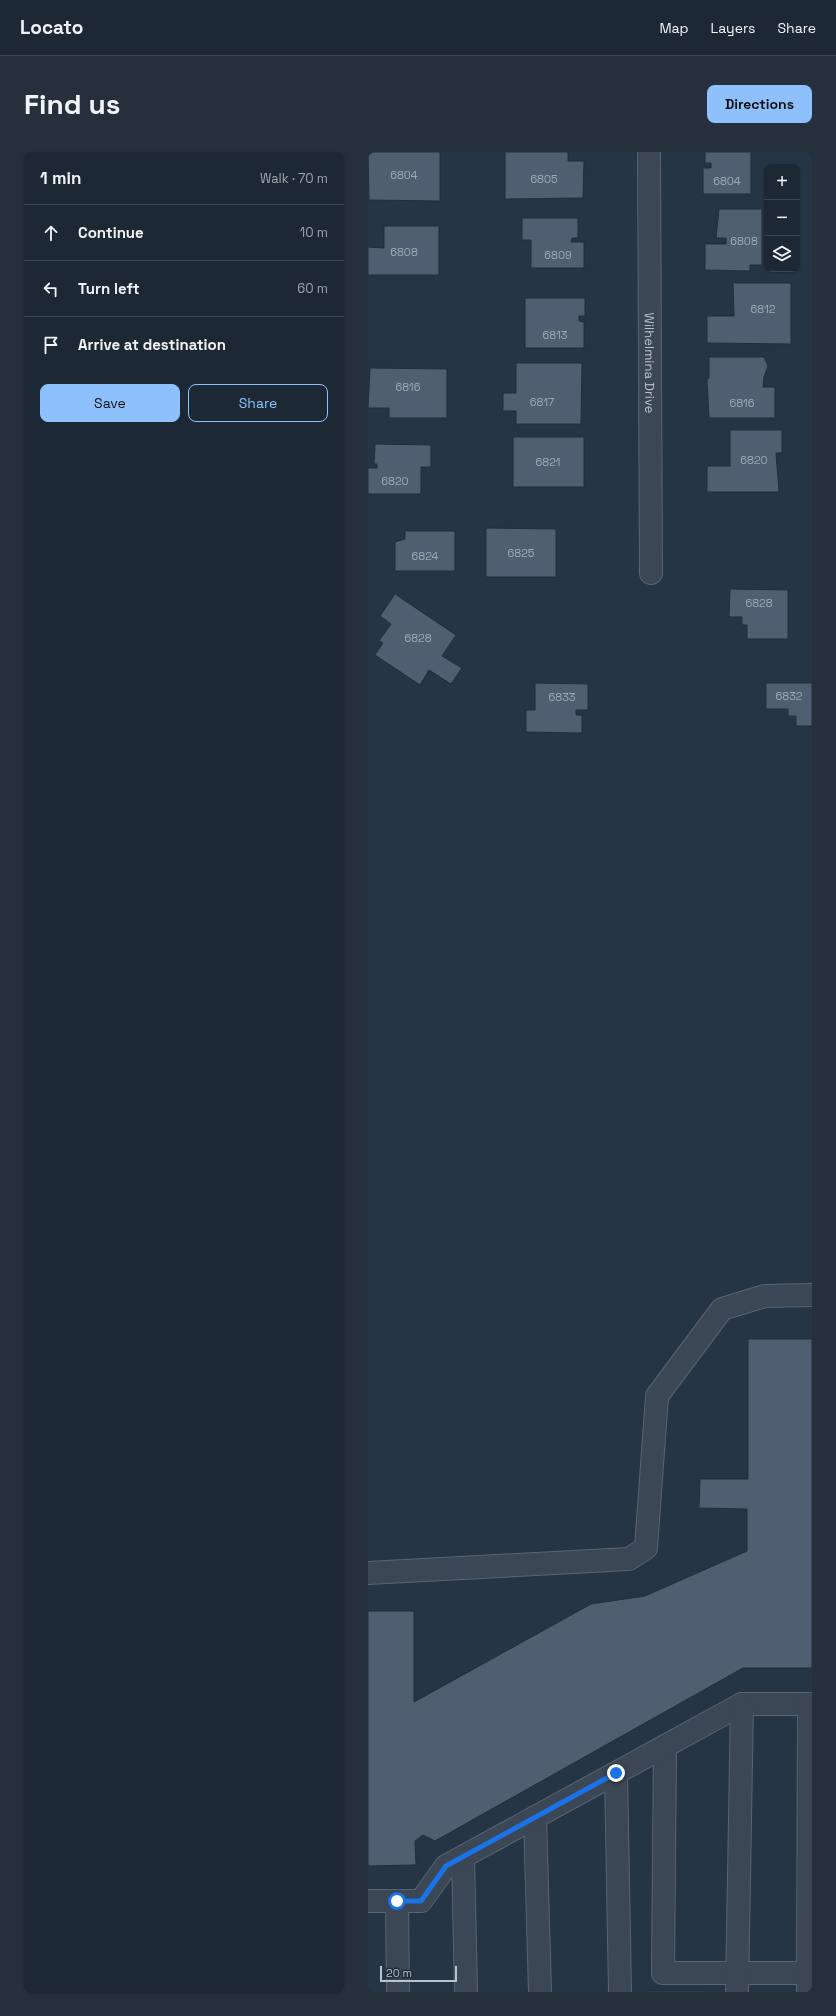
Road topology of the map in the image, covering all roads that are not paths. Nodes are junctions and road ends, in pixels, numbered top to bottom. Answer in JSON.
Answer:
{"nodes":[{"id":1,"x":650,"y":152,"type":"edge"},
{"id":2,"x":651,"y":573,"type":"dead end"},
{"id":3,"x":812,"y":1295,"type":"edge"},
{"id":4,"x":368,"y":1573,"type":"edge"},
{"id":5,"x":742,"y":1704,"type":"junction"},
{"id":6,"x":811,"y":1704,"type":"edge"},
{"id":7,"x":664,"y":1746,"type":"junction"},
{"id":8,"x":616,"y":1773,"type":"junction"},
{"id":9,"x":535,"y":1817,"type":"junction"},
{"id":10,"x":463,"y":1857,"type":"junction"},
{"id":11,"x":368,"y":1901,"type":"edge"},
{"id":12,"x":397,"y":1901,"type":"junction"},
{"id":13,"x":809,"y":1980,"type":"edge"},
{"id":14,"x":737,"y":1982,"type":"edge"},
{"id":15,"x":398,"y":1992,"type":"edge"},
{"id":16,"x":466,"y":1992,"type":"edge"},
{"id":17,"x":540,"y":1992,"type":"edge"},
{"id":18,"x":620,"y":1992,"type":"edge"}],
"edges":[{"from":1,"to":2,"type":"street","name":"Wilhelmina Drive"},
{"from":3,"to":4,"type":"street"},
{"from":5,"to":6,"type":"street"},
{"from":5,"to":7,"type":"street"},
{"from":5,"to":14,"type":"street"},
{"from":6,"to":13,"type":"street"},
{"from":7,"to":8,"type":"street"},
{"from":7,"to":14,"type":"street"},
{"from":8,"to":9,"type":"street"},
{"from":8,"to":18,"type":"street"},
{"from":9,"to":10,"type":"street"},
{"from":9,"to":17,"type":"street"},
{"from":10,"to":12,"type":"street"},
{"from":10,"to":16,"type":"street"},
{"from":11,"to":12,"type":"street"},
{"from":12,"to":15,"type":"street"},
{"from":13,"to":14,"type":"street"}]}
